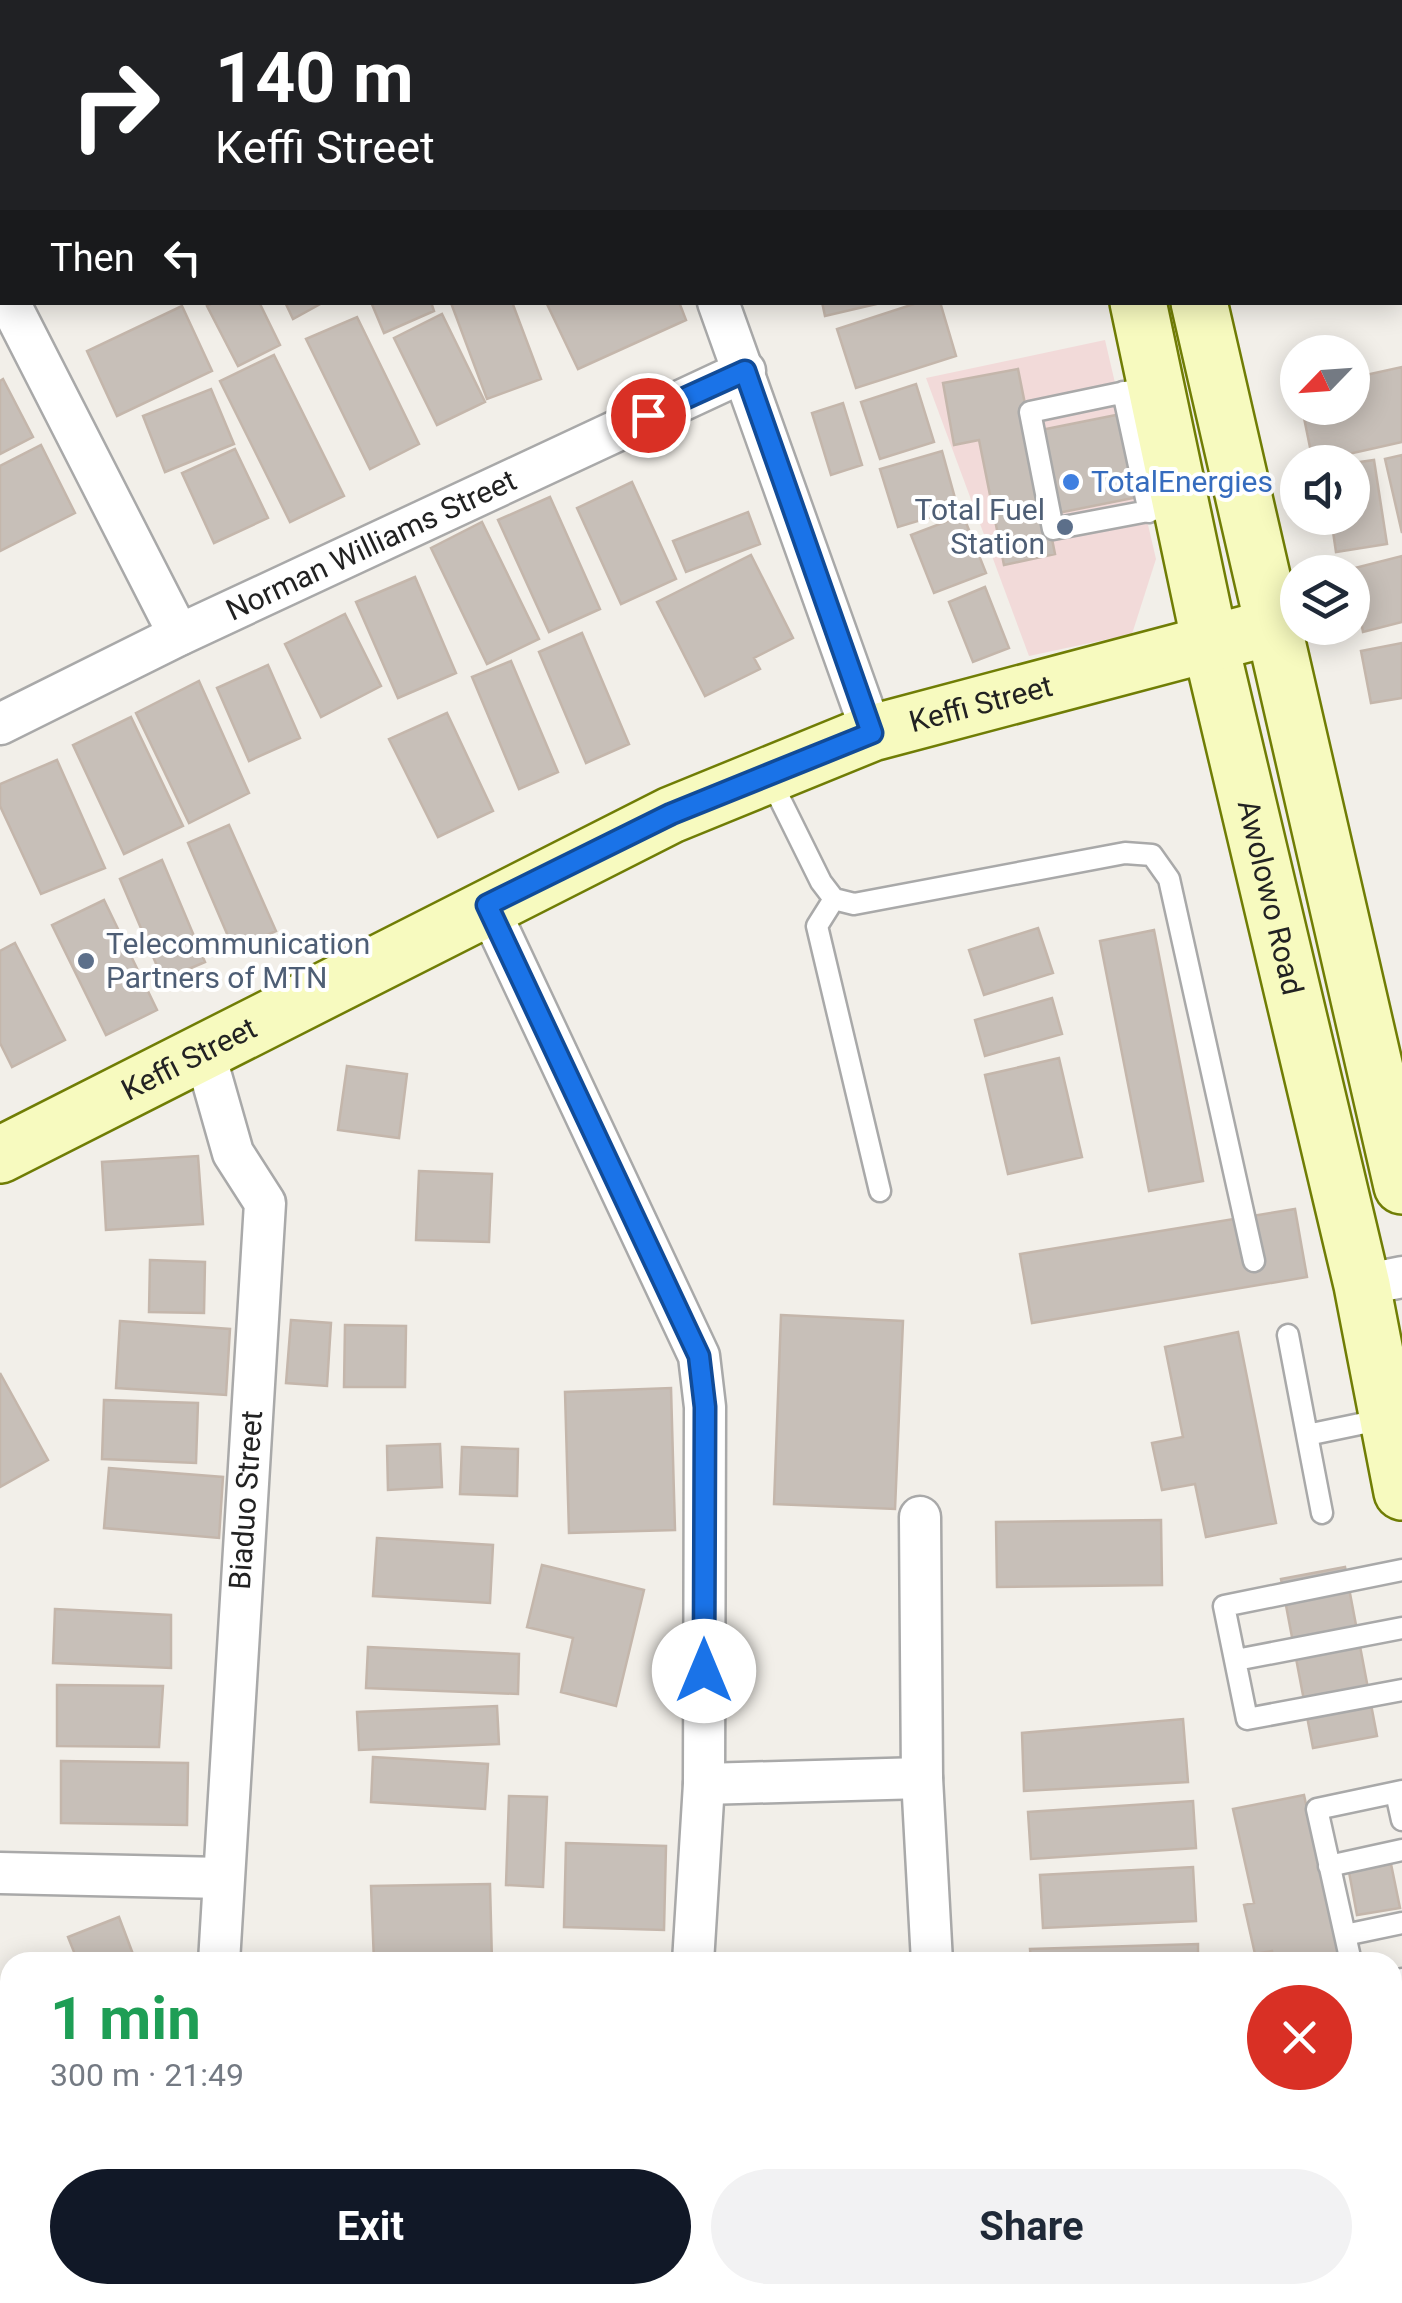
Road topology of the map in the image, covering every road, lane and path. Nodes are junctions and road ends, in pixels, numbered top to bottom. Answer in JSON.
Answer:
{"nodes":[{"id":1,"x":12,"y":305,"type":"edge"},
{"id":2,"x":719,"y":305,"type":"edge"},
{"id":3,"x":1138,"y":305,"type":"edge"},
{"id":4,"x":1200,"y":305,"type":"edge"},
{"id":5,"x":745,"y":371,"type":"junction"},
{"id":6,"x":1140,"y":389,"type":"junction"},
{"id":7,"x":1165,"y":508,"type":"junction"},
{"id":8,"x":1272,"y":627,"type":"junction"},
{"id":9,"x":179,"y":634,"type":"junction"},
{"id":10,"x":1210,"y":643,"type":"junction"},
{"id":11,"x":0,"y":724,"type":"edge"},
{"id":12,"x":872,"y":733,"type":"junction"},
{"id":13,"x":768,"y":775,"type":"junction"},
{"id":14,"x":834,"y":899,"type":"junction"},
{"id":15,"x":487,"y":905,"type":"junction"},
{"id":16,"x":204,"y":1050,"type":"junction"},
{"id":17,"x":0,"y":1155,"type":"edge"},
{"id":18,"x":1402,"y":1186,"type":"edge"},
{"id":19,"x":880,"y":1191,"type":"dead end"},
{"id":20,"x":1254,"y":1260,"type":"dead end"},
{"id":21,"x":1382,"y":1281,"type":"edge"},
{"id":22,"x":1288,"y":1335,"type":"dead end"},
{"id":23,"x":1386,"y":1419,"type":"junction"},
{"id":24,"x":1306,"y":1434,"type":"junction"},
{"id":25,"x":1402,"y":1492,"type":"edge"},
{"id":26,"x":1322,"y":1513,"type":"dead end"},
{"id":27,"x":920,"y":1518,"type":"dead end"},
{"id":28,"x":1402,"y":1570,"type":"edge"},
{"id":29,"x":1402,"y":1628,"type":"edge"},
{"id":30,"x":1236,"y":1660,"type":"junction"},
{"id":31,"x":1402,"y":1690,"type":"edge"},
{"id":32,"x":922,"y":1778,"type":"junction"},
{"id":33,"x":704,"y":1784,"type":"junction"},
{"id":34,"x":1399,"y":1792,"type":"edge"},
{"id":35,"x":1402,"y":1820,"type":"edge"},
{"id":36,"x":1402,"y":1850,"type":"edge"},
{"id":37,"x":1329,"y":1866,"type":"junction"},
{"id":38,"x":0,"y":1873,"type":"edge"},
{"id":39,"x":222,"y":1878,"type":"junction"},
{"id":40,"x":1402,"y":1924,"type":"edge"},
{"id":41,"x":1345,"y":1935,"type":"junction"},
{"id":42,"x":220,"y":1952,"type":"edge"},
{"id":43,"x":694,"y":1952,"type":"edge"},
{"id":44,"x":931,"y":1952,"type":"edge"},
{"id":45,"x":1349,"y":1952,"type":"edge"}],
"edges":[{"from":1,"to":9,"type":"street"},
{"from":2,"to":5,"type":"street"},
{"from":3,"to":6,"type":"main road","name":"Awolowo Road"},
{"from":4,"to":8,"type":"main road"},
{"from":5,"to":9,"type":"street","name":"Norman Williams Street"},
{"from":5,"to":12,"type":"street"},
{"from":6,"to":7,"type":"main road","name":"Awolowo Road"},
{"from":6,"to":7,"type":"lane"},
{"from":6,"to":7,"type":"lane"},
{"from":7,"to":10,"type":"main road","name":"Awolowo Road"},
{"from":8,"to":10,"type":"main road","name":"Keffi Street"},
{"from":8,"to":18,"type":"main road"},
{"from":9,"to":11,"type":"street","name":"Norman Williams Street"},
{"from":10,"to":12,"type":"main road","name":"Keffi Street"},
{"from":10,"to":21,"type":"main road","name":"Awolowo Road"},
{"from":12,"to":13,"type":"main road","name":"Keffi Street"},
{"from":13,"to":14,"type":"lane"},
{"from":13,"to":15,"type":"main road","name":"Keffi Street"},
{"from":14,"to":19,"type":"lane"},
{"from":14,"to":20,"type":"lane"},
{"from":15,"to":16,"type":"main road","name":"Keffi Street"},
{"from":15,"to":33,"type":"street"},
{"from":16,"to":17,"type":"main road","name":"Keffi Street"},
{"from":16,"to":39,"type":"street","name":"Biaduo Street"},
{"from":21,"to":23,"type":"main road","name":"Awolowo Road"},
{"from":22,"to":24,"type":"lane"},
{"from":23,"to":24,"type":"lane"},
{"from":23,"to":25,"type":"main road","name":"Awolowo Road"},
{"from":24,"to":26,"type":"lane"},
{"from":27,"to":32,"type":"street"},
{"from":28,"to":30,"type":"lane"},
{"from":29,"to":30,"type":"lane"},
{"from":30,"to":31,"type":"lane"},
{"from":32,"to":33,"type":"street"},
{"from":32,"to":44,"type":"street"},
{"from":33,"to":43,"type":"street"},
{"from":34,"to":35,"type":"lane"},
{"from":34,"to":37,"type":"lane"},
{"from":36,"to":37,"type":"lane"},
{"from":37,"to":41,"type":"lane"},
{"from":38,"to":39,"type":"street"},
{"from":39,"to":42,"type":"street","name":"Biaduo Street"},
{"from":40,"to":41,"type":"lane"},
{"from":41,"to":45,"type":"lane"}]}
